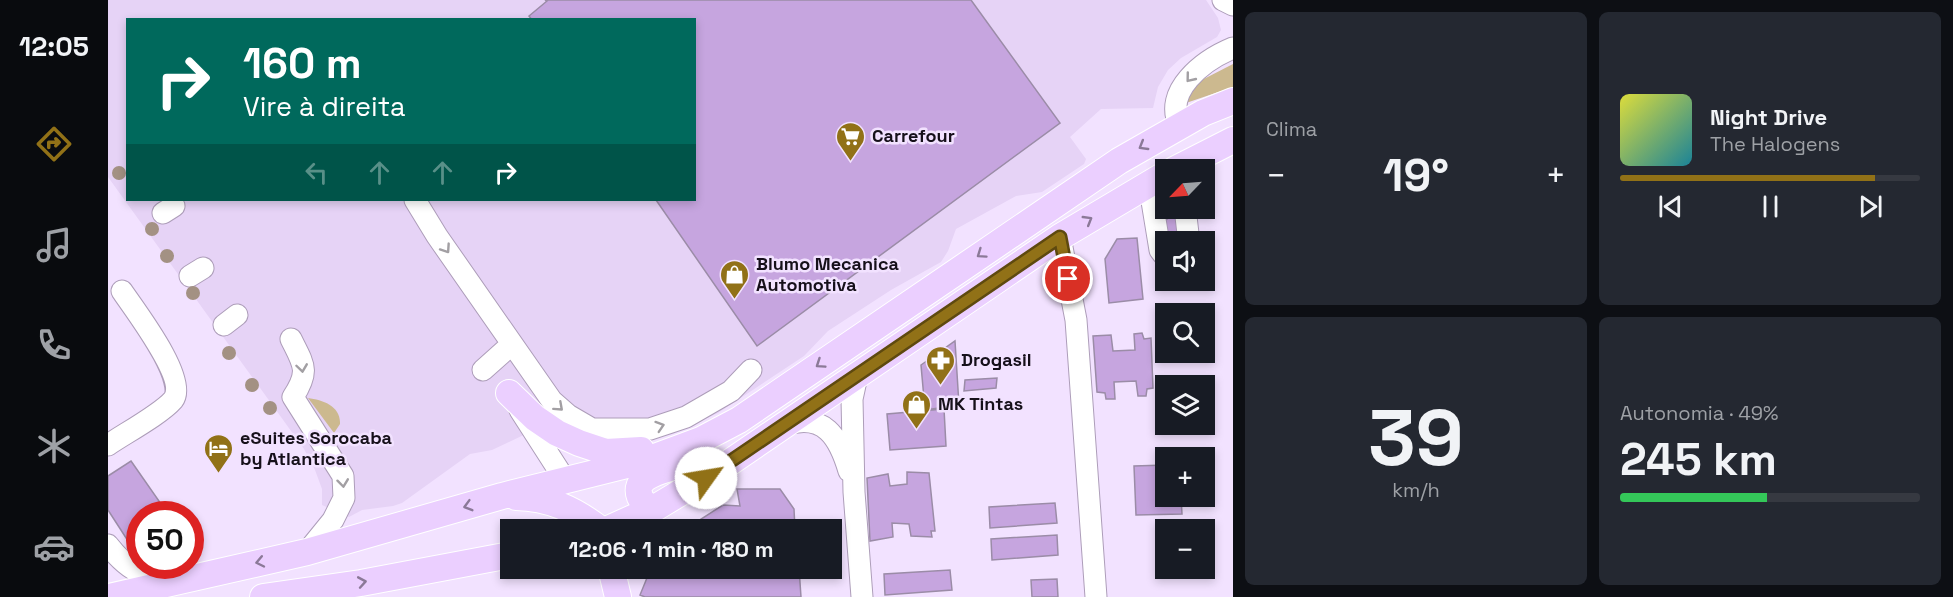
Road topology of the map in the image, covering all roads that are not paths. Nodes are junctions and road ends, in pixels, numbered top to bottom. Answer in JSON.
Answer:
{"nodes":[{"id":1,"x":1223,"y":0,"type":"edge"},
{"id":2,"x":1233,"y":5,"type":"edge"},
{"id":3,"x":1233,"y":48,"type":"edge"},
{"id":4,"x":1233,"y":101,"type":"edge"},
{"id":5,"x":1180,"y":126,"type":"junction"},
{"id":6,"x":1233,"y":140,"type":"edge"},
{"id":7,"x":1197,"y":159,"type":"edge"},
{"id":8,"x":1155,"y":182,"type":"edge"},
{"id":9,"x":416,"y":201,"type":"edge"},
{"id":10,"x":1060,"y":237,"type":"junction"},
{"id":11,"x":122,"y":291,"type":"dead end"},
{"id":12,"x":291,"y":339,"type":"dead end"},
{"id":13,"x":512,"y":344,"type":"junction"},
{"id":14,"x":483,"y":370,"type":"dead end"},
{"id":15,"x":751,"y":370,"type":"dead end"},
{"id":16,"x":857,"y":376,"type":"junction"},
{"id":17,"x":509,"y":393,"type":"joint"},
{"id":18,"x":739,"y":420,"type":"junction"},
{"id":19,"x":785,"y":425,"type":"junction"},
{"id":20,"x":108,"y":445,"type":"edge"},
{"id":21,"x":680,"y":448,"type":"junction"},
{"id":22,"x":565,"y":480,"type":"junction"},
{"id":23,"x":854,"y":492,"type":"junction"},
{"id":24,"x":502,"y":496,"type":"junction"},
{"id":25,"x":655,"y":508,"type":"junction"},
{"id":26,"x":586,"y":519,"type":"edge"},
{"id":27,"x":595,"y":519,"type":"edge"},
{"id":28,"x":629,"y":519,"type":"edge"},
{"id":29,"x":108,"y":544,"type":"edge"},
{"id":30,"x":307,"y":552,"type":"junction"},
{"id":31,"x":500,"y":557,"type":"edge"},
{"id":32,"x":614,"y":579,"type":"edge"},
{"id":33,"x":168,"y":582,"type":"junction"},
{"id":34,"x":109,"y":597,"type":"edge"},
{"id":35,"x":263,"y":597,"type":"edge"},
{"id":36,"x":618,"y":597,"type":"edge"},
{"id":37,"x":862,"y":597,"type":"edge"},
{"id":38,"x":1096,"y":597,"type":"edge"}],
"edges":[{"from":1,"to":2,"type":"street"},
{"from":3,"to":5,"type":"street","one_way":true},
{"from":4,"to":5,"type":"main road"},
{"from":5,"to":18,"type":"main road","one_way":true},
{"from":6,"to":7,"type":"main road"},
{"from":10,"to":8,"type":"main road","one_way":true},
{"from":9,"to":13,"type":"street","one_way":true},
{"from":10,"to":16,"type":"main road"},
{"from":10,"to":38,"type":"street"},
{"from":11,"to":20,"type":"street"},
{"from":12,"to":30,"type":"street","one_way":true},
{"from":13,"to":14,"type":"street"},
{"from":13,"to":15,"type":"street","one_way":true},
{"from":16,"to":19,"type":"main road"},
{"from":16,"to":23,"type":"street"},
{"from":17,"to":21,"type":"main road"},
{"from":17,"to":22,"type":"street"},
{"from":18,"to":21,"type":"main road"},
{"from":18,"to":25,"type":"main road"},
{"from":19,"to":23,"type":"street"},
{"from":19,"to":25,"type":"main road"},
{"from":21,"to":22,"type":"main road"},
{"from":22,"to":24,"type":"main road"},
{"from":22,"to":27,"type":"main road"},
{"from":23,"to":37,"type":"street"},
{"from":24,"to":26,"type":"main road"},
{"from":24,"to":30,"type":"main road","one_way":true},
{"from":25,"to":28,"type":"main road"},
{"from":29,"to":33,"type":"street"},
{"from":30,"to":33,"type":"main road","one_way":true},
{"from":35,"to":31,"type":"main road","one_way":true},
{"from":32,"to":36,"type":"main road"},
{"from":33,"to":34,"type":"main road"}]}
